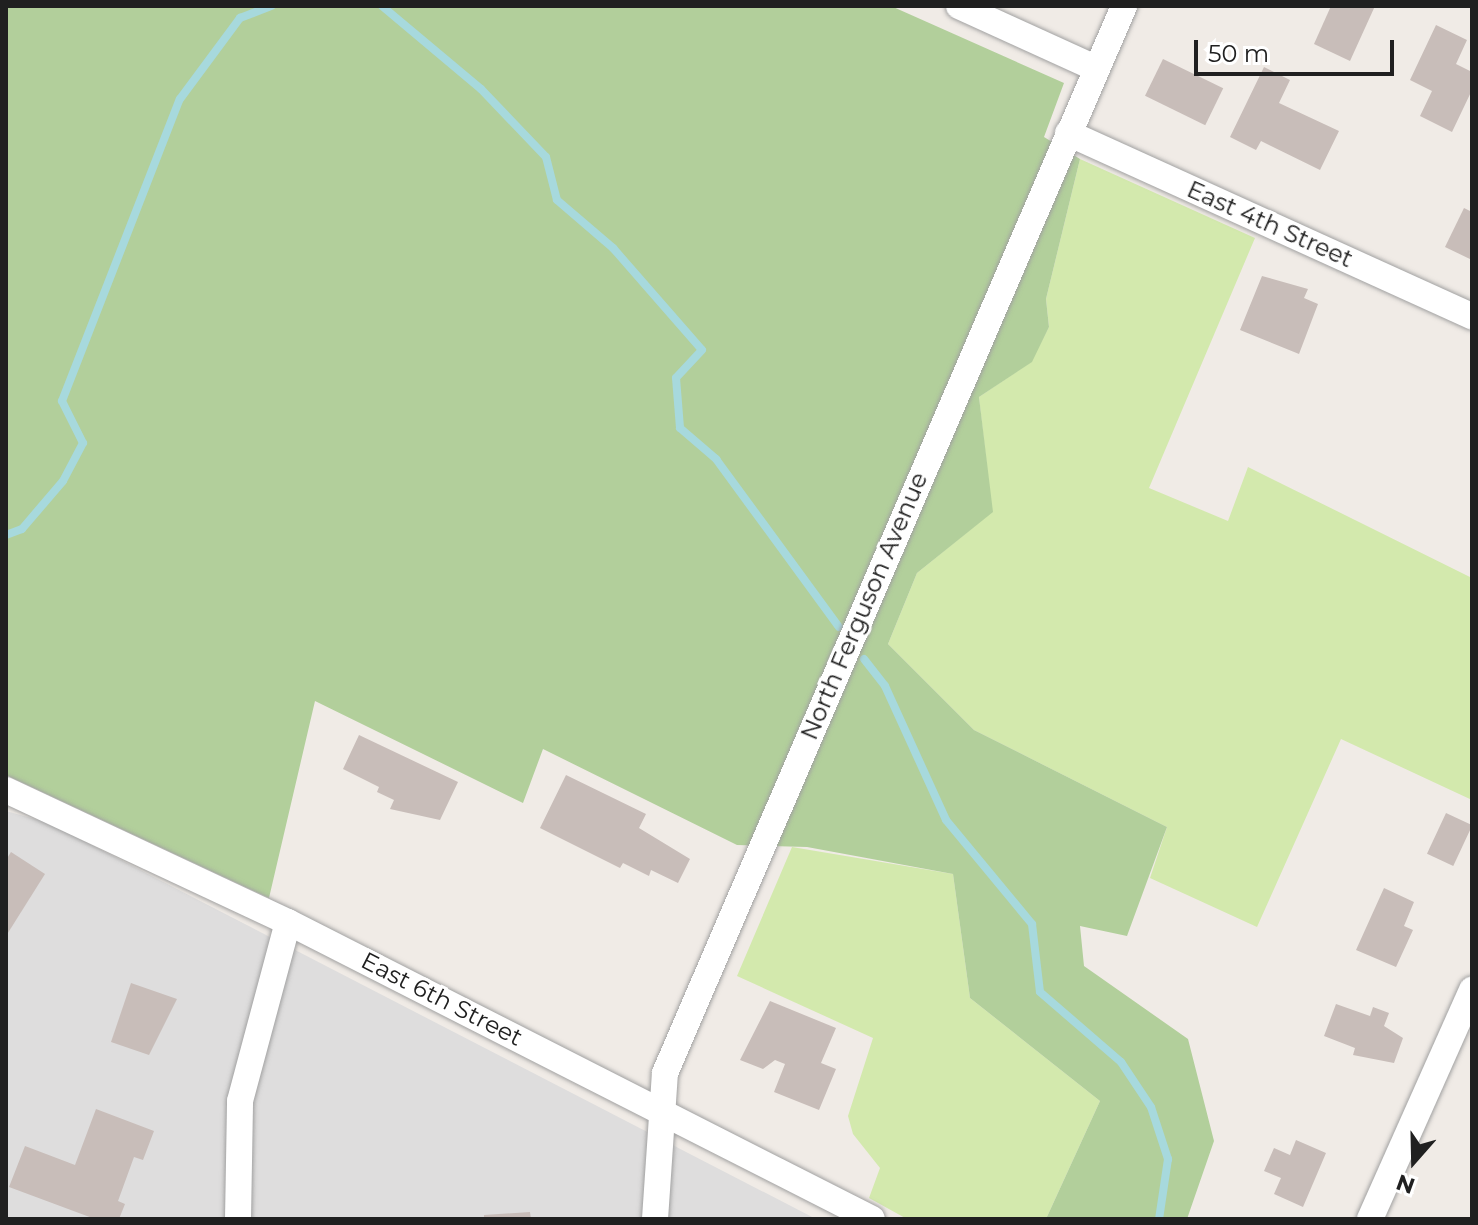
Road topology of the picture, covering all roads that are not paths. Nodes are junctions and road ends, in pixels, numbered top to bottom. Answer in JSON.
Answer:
{"nodes":[{"id":1,"x":959,"y":6,"type":"edge"},
{"id":2,"x":1124,"y":6,"type":"edge"},
{"id":3,"x":1095,"y":68,"type":"junction"},
{"id":4,"x":1068,"y":133,"type":"junction"},
{"id":5,"x":1472,"y":316,"type":"edge"},
{"id":6,"x":6,"y":790,"type":"edge"},
{"id":7,"x":288,"y":922,"type":"junction"},
{"id":8,"x":1472,"y":990,"type":"edge"},
{"id":9,"x":659,"y":1108,"type":"junction"},
{"id":10,"x":238,"y":1219,"type":"edge"},
{"id":11,"x":655,"y":1219,"type":"edge"},
{"id":12,"x":872,"y":1219,"type":"edge"},
{"id":13,"x":1370,"y":1219,"type":"edge"}],
"edges":[{"from":1,"to":3,"type":"street"},
{"from":2,"to":3,"type":"street","name":"North Ferguson Avenue"},
{"from":3,"to":4,"type":"street","name":"North Ferguson Avenue"},
{"from":4,"to":5,"type":"street","name":"East 4th Street"},
{"from":4,"to":9,"type":"street","name":"North Ferguson Avenue"},
{"from":6,"to":7,"type":"street","name":"East 6th Street"},
{"from":7,"to":9,"type":"street","name":"East 6th Street"},
{"from":7,"to":10,"type":"street"},
{"from":8,"to":13,"type":"street"},
{"from":9,"to":11,"type":"street","name":"North Ferguson Avenue"},
{"from":9,"to":12,"type":"street","name":"East 6th Street"}]}
